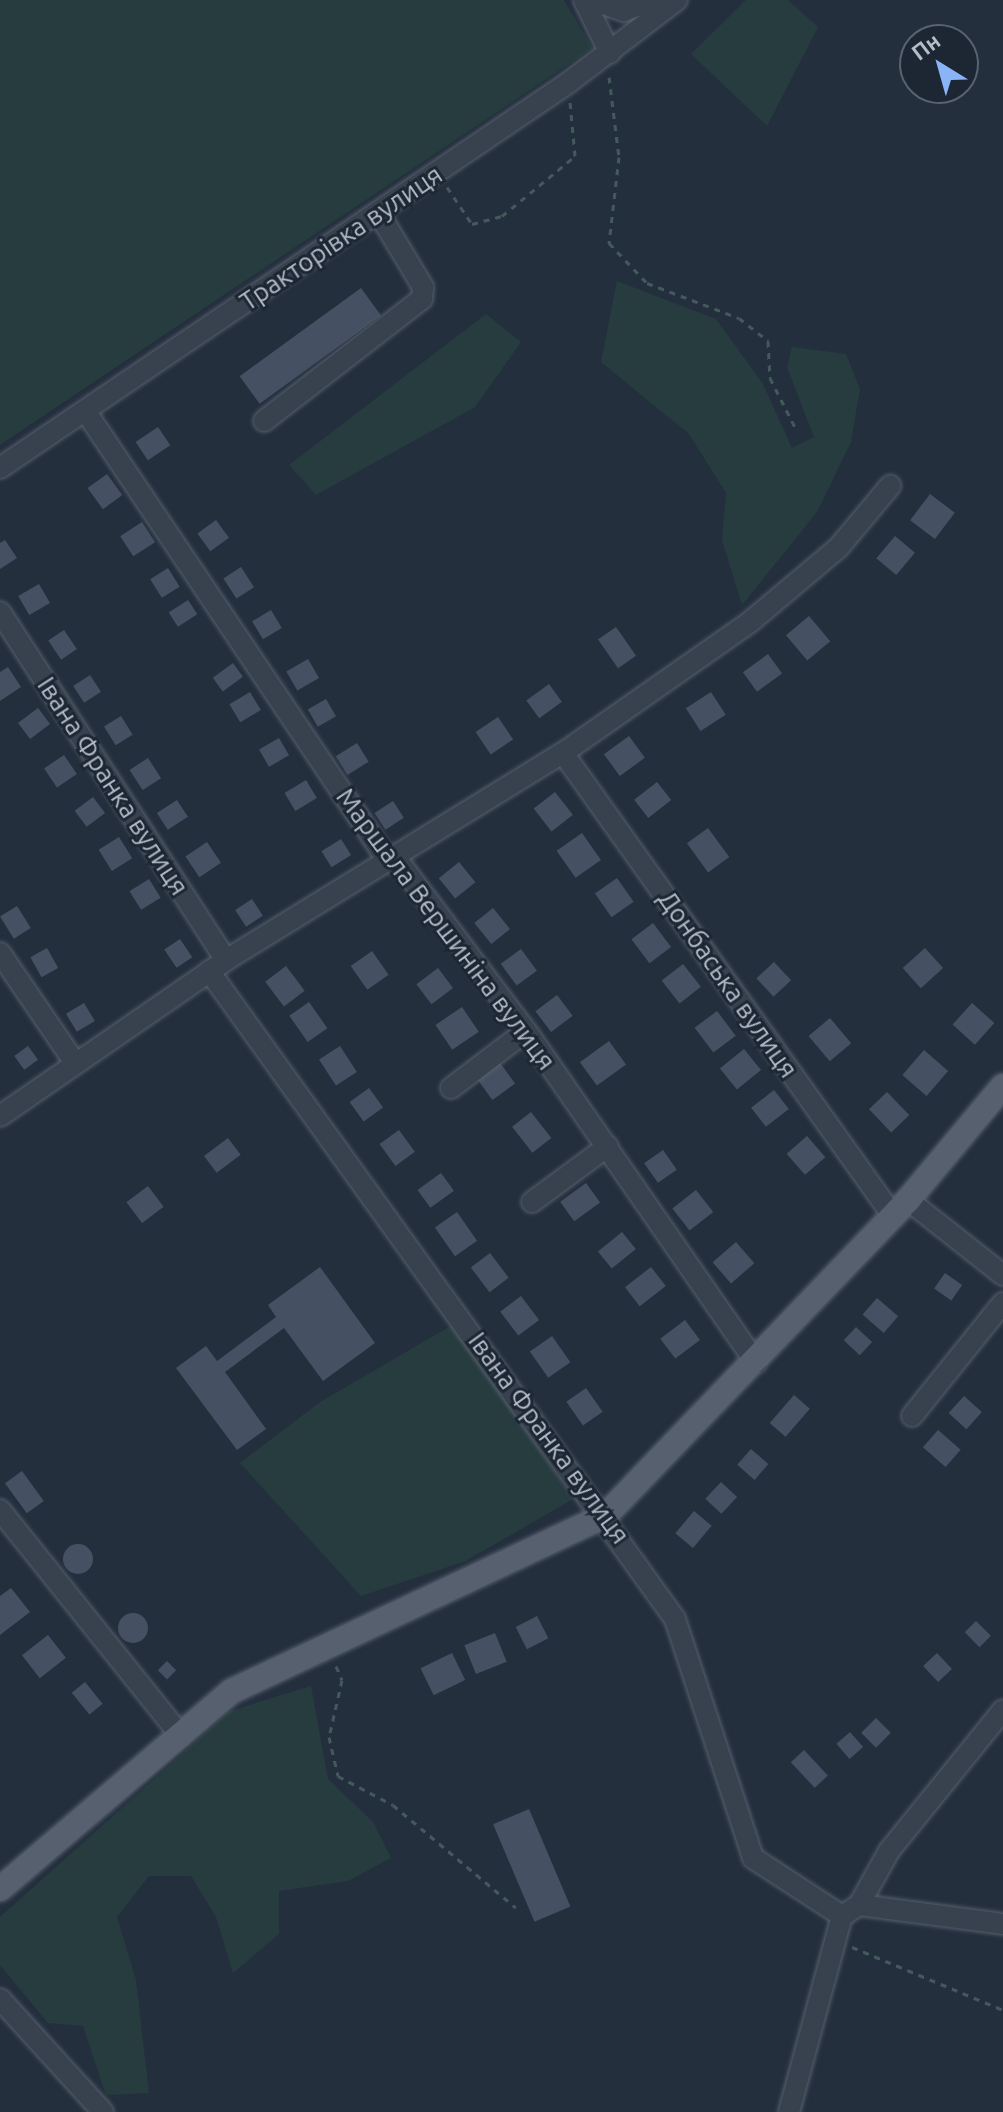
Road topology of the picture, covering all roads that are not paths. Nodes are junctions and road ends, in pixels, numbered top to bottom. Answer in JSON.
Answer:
{"nodes":[{"id":1,"x":584,"y":0,"type":"edge"},
{"id":2,"x":592,"y":0,"type":"edge"},
{"id":3,"x":652,"y":0,"type":"edge"},
{"id":4,"x":677,"y":0,"type":"edge"},
{"id":5,"x":607,"y":56,"type":"junction"},
{"id":6,"x":378,"y":212,"type":"junction"},
{"id":7,"x":86,"y":412,"type":"junction"},
{"id":8,"x":264,"y":421,"type":"dead end"},
{"id":9,"x":0,"y":468,"type":"edge"},
{"id":10,"x":890,"y":486,"type":"dead end"},
{"id":11,"x":0,"y":612,"type":"edge"},
{"id":12,"x":563,"y":753,"type":"junction"},
{"id":13,"x":388,"y":861,"type":"junction"},
{"id":14,"x":0,"y":953,"type":"edge"},
{"id":15,"x":217,"y":966,"type":"junction"},
{"id":16,"x":526,"y":1031,"type":"junction"},
{"id":17,"x":75,"y":1063,"type":"junction"},
{"id":18,"x":451,"y":1088,"type":"dead end"},
{"id":19,"x":1002,"y":1089,"type":"edge"},
{"id":20,"x":0,"y":1116,"type":"edge"},
{"id":21,"x":608,"y":1146,"type":"junction"},
{"id":22,"x":532,"y":1202,"type":"dead end"},
{"id":23,"x":900,"y":1208,"type":"junction"},
{"id":24,"x":1003,"y":1275,"type":"edge"},
{"id":25,"x":1003,"y":1303,"type":"edge"},
{"id":26,"x":756,"y":1363,"type":"junction"},
{"id":27,"x":912,"y":1416,"type":"dead end"},
{"id":28,"x":0,"y":1510,"type":"edge"},
{"id":29,"x":606,"y":1515,"type":"junction"},
{"id":30,"x":1003,"y":1710,"type":"edge"},
{"id":31,"x":180,"y":1735,"type":"junction"},
{"id":32,"x":0,"y":1889,"type":"edge"},
{"id":33,"x":850,"y":1910,"type":"junction"},
{"id":34,"x":1003,"y":1924,"type":"edge"},
{"id":35,"x":0,"y":1999,"type":"edge"},
{"id":36,"x":103,"y":2112,"type":"edge"},
{"id":37,"x":789,"y":2112,"type":"edge"}],
"edges":[{"from":1,"to":5,"type":"street"},
{"from":2,"to":3,"type":"street"},
{"from":4,"to":5,"type":"street","name":"Тракторівка вулиця"},
{"from":5,"to":6,"type":"street","name":"Тракторівка вулиця"},
{"from":6,"to":7,"type":"street","name":"Тракторівка вулиця"},
{"from":6,"to":8,"type":"street"},
{"from":7,"to":9,"type":"street","name":"Тракторівка вулиця"},
{"from":7,"to":13,"type":"street","name":"Маршала Вершиніна вулиця"},
{"from":10,"to":12,"type":"street"},
{"from":11,"to":15,"type":"street","name":"Івана Франка вулиця"},
{"from":12,"to":13,"type":"street"},
{"from":12,"to":23,"type":"street","name":"Донбаська вулиця"},
{"from":13,"to":15,"type":"street"},
{"from":13,"to":16,"type":"street","name":"Маршала Вершиніна вулиця"},
{"from":14,"to":17,"type":"street"},
{"from":15,"to":17,"type":"street"},
{"from":15,"to":29,"type":"street","name":"Івана Франка вулиця"},
{"from":16,"to":18,"type":"street"},
{"from":16,"to":21,"type":"street","name":"Маршала Вершиніна вулиця"},
{"from":17,"to":20,"type":"street"},
{"from":19,"to":23,"type":"main road"},
{"from":21,"to":22,"type":"street"},
{"from":21,"to":26,"type":"street","name":"Маршала Вершиніна вулиця"},
{"from":23,"to":24,"type":"street","name":"Донбаська вулиця"},
{"from":23,"to":26,"type":"main road"},
{"from":25,"to":27,"type":"street"},
{"from":26,"to":29,"type":"main road"},
{"from":28,"to":31,"type":"street"},
{"from":29,"to":31,"type":"main road"},
{"from":29,"to":33,"type":"street","name":"Івана Франка вулиця"},
{"from":30,"to":33,"type":"street"},
{"from":31,"to":32,"type":"main road"},
{"from":33,"to":34,"type":"street"},
{"from":33,"to":37,"type":"street"},
{"from":35,"to":36,"type":"street"}]}
